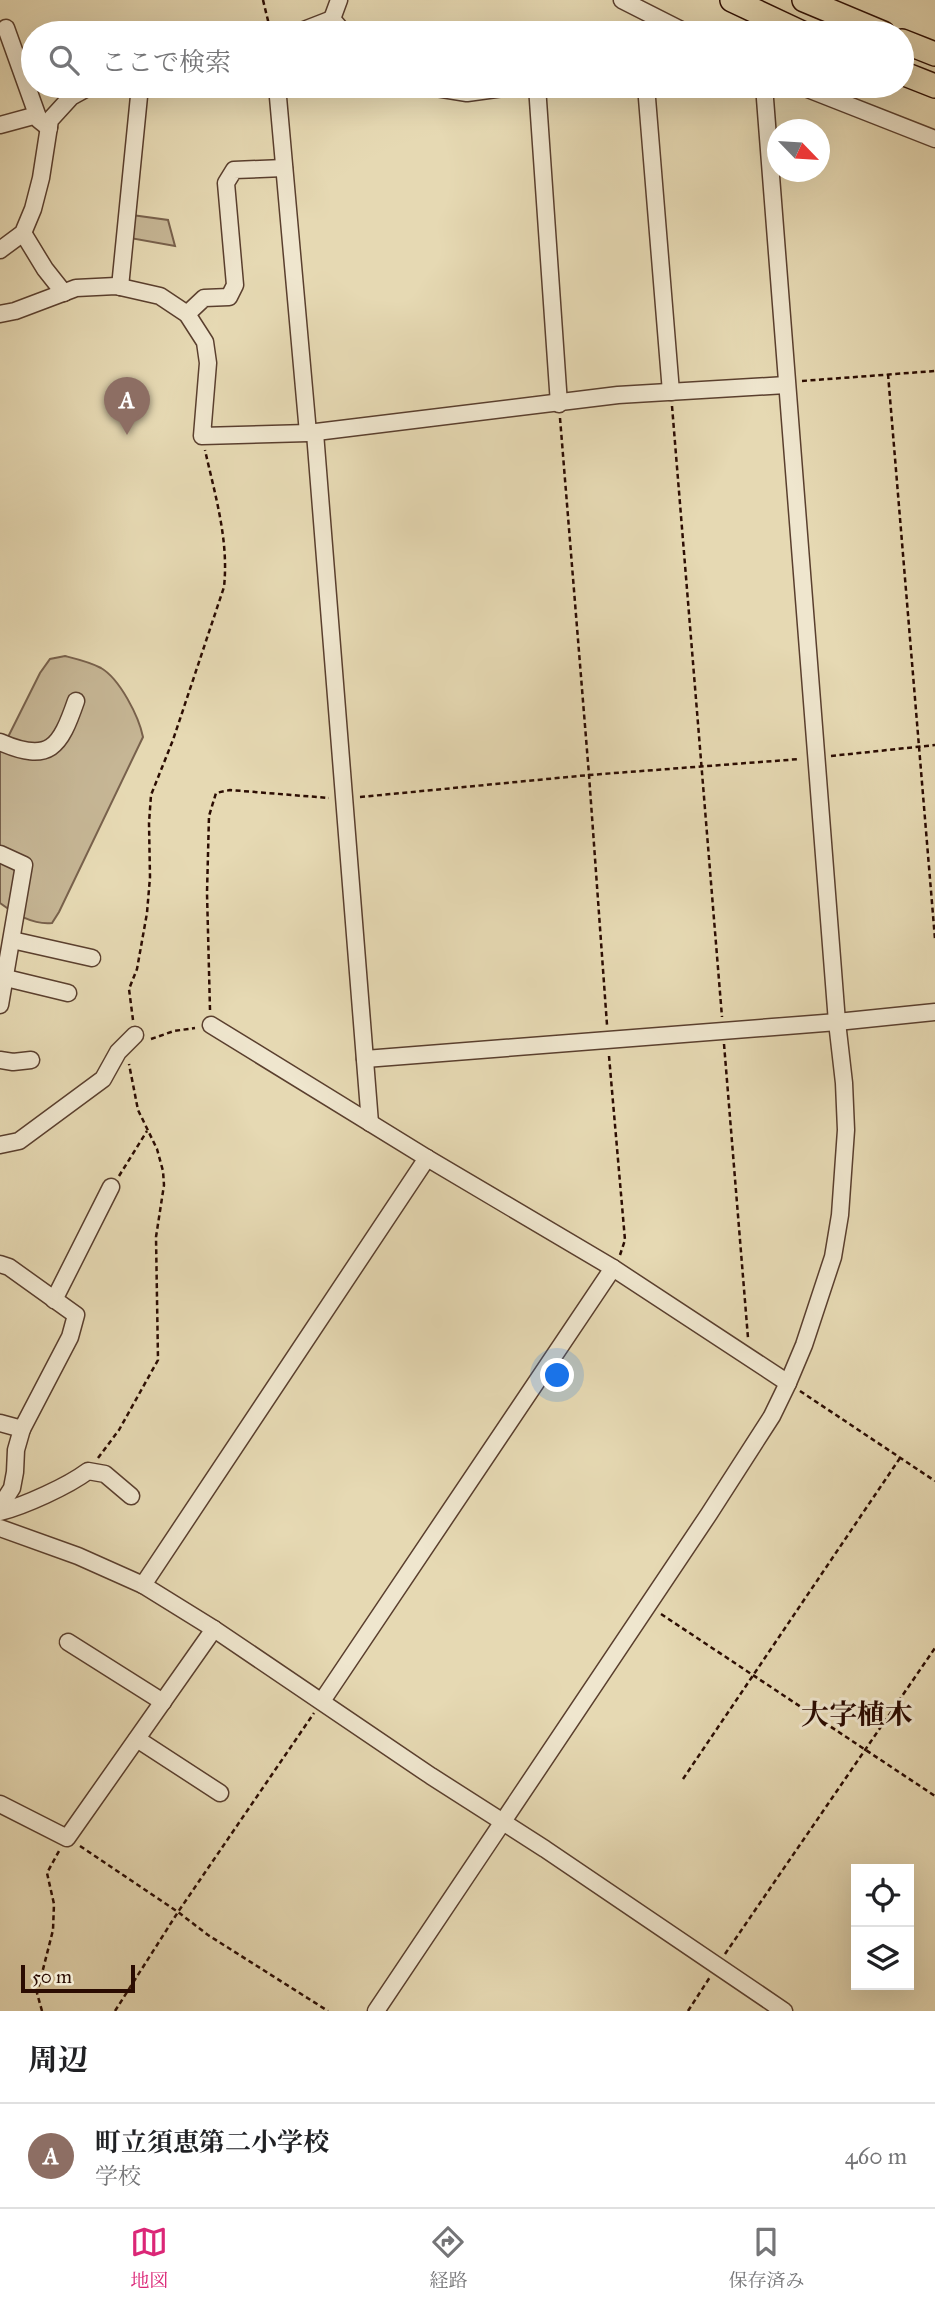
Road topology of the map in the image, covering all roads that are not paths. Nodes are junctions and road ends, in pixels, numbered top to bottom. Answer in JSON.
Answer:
{"nodes":[{"id":1,"x":339,"y":0,"type":"edge"},
{"id":2,"x":622,"y":0,"type":"edge"},
{"id":3,"x":732,"y":0,"type":"edge"},
{"id":4,"x":804,"y":0,"type":"edge"},
{"id":5,"x":332,"y":19,"type":"joint"},
{"id":6,"x":327,"y":21,"type":"edge"},
{"id":7,"x":663,"y":21,"type":"edge"},
{"id":8,"x":777,"y":21,"type":"edge"},
{"id":9,"x":854,"y":21,"type":"edge"},
{"id":10,"x":6,"y":28,"type":"dead end"},
{"id":11,"x":914,"y":46,"type":"edge"},
{"id":12,"x":935,"y":54,"type":"edge"},
{"id":13,"x":21,"y":70,"type":"edge"},
{"id":14,"x":914,"y":78,"type":"edge"},
{"id":15,"x":935,"y":86,"type":"edge"},
{"id":16,"x":31,"y":98,"type":"edge"},
{"id":17,"x":70,"y":98,"type":"edge"},
{"id":18,"x":139,"y":98,"type":"edge"},
{"id":19,"x":278,"y":98,"type":"edge"},
{"id":20,"x":538,"y":98,"type":"edge"},
{"id":21,"x":647,"y":98,"type":"edge"},
{"id":22,"x":765,"y":98,"type":"edge"},
{"id":23,"x":831,"y":98,"type":"edge"},
{"id":24,"x":37,"y":115,"type":"junction"},
{"id":25,"x":0,"y":125,"type":"edge"},
{"id":26,"x":48,"y":128,"type":"junction"},
{"id":27,"x":935,"y":139,"type":"edge"},
{"id":28,"x":284,"y":168,"type":"junction"},
{"id":29,"x":23,"y":233,"type":"junction"},
{"id":30,"x":0,"y":250,"type":"edge"},
{"id":31,"x":120,"y":287,"type":"junction"},
{"id":32,"x":64,"y":293,"type":"junction"},
{"id":33,"x":0,"y":314,"type":"edge"},
{"id":34,"x":187,"y":314,"type":"junction"},
{"id":35,"x":786,"y":385,"type":"junction"},
{"id":36,"x":671,"y":392,"type":"junction"},
{"id":37,"x":559,"y":404,"type":"junction"},
{"id":38,"x":312,"y":433,"type":"junction"},
{"id":39,"x":76,"y":701,"type":"dead end"},
{"id":40,"x":0,"y":742,"type":"edge"},
{"id":41,"x":0,"y":854,"type":"edge"},
{"id":42,"x":12,"y":940,"type":"junction"},
{"id":43,"x":92,"y":958,"type":"dead end"},
{"id":44,"x":6,"y":978,"type":"junction"},
{"id":45,"x":68,"y":993,"type":"dead end"},
{"id":46,"x":0,"y":1006,"type":"edge"},
{"id":47,"x":935,"y":1012,"type":"edge"},
{"id":48,"x":837,"y":1022,"type":"junction"},
{"id":49,"x":211,"y":1025,"type":"road end"},
{"id":50,"x":131,"y":1038,"type":"road end"},
{"id":51,"x":365,"y":1059,"type":"junction"},
{"id":52,"x":0,"y":1060,"type":"edge"},
{"id":53,"x":31,"y":1060,"type":"dead end"},
{"id":54,"x":370,"y":1123,"type":"junction"},
{"id":55,"x":0,"y":1145,"type":"edge"},
{"id":56,"x":427,"y":1158,"type":"junction"},
{"id":57,"x":111,"y":1187,"type":"dead end"},
{"id":58,"x":0,"y":1264,"type":"edge"},
{"id":59,"x":613,"y":1269,"type":"junction"},
{"id":60,"x":54,"y":1300,"type":"junction"},
{"id":61,"x":788,"y":1383,"type":"junction"},
{"id":62,"x":0,"y":1423,"type":"edge"},
{"id":63,"x":22,"y":1429,"type":"junction"},
{"id":64,"x":131,"y":1496,"type":"dead end"},
{"id":65,"x":0,"y":1510,"type":"edge"},
{"id":66,"x":0,"y":1528,"type":"edge"},
{"id":67,"x":143,"y":1585,"type":"junction"},
{"id":68,"x":214,"y":1629,"type":"junction"},
{"id":69,"x":68,"y":1642,"type":"dead end"},
{"id":70,"x":163,"y":1702,"type":"junction"},
{"id":71,"x":322,"y":1702,"type":"junction"},
{"id":72,"x":137,"y":1739,"type":"junction"},
{"id":73,"x":220,"y":1793,"type":"dead end"},
{"id":74,"x":0,"y":1804,"type":"edge"},
{"id":75,"x":501,"y":1821,"type":"junction"},
{"id":76,"x":376,"y":2011,"type":"edge"},
{"id":77,"x":784,"y":2011,"type":"edge"}],
"edges":[{"from":1,"to":5,"type":"street"},
{"from":2,"to":7,"type":"street"},
{"from":3,"to":8,"type":"highway"},
{"from":4,"to":9,"type":"highway"},
{"from":5,"to":6,"type":"street"},
{"from":10,"to":13,"type":"street"},
{"from":11,"to":12,"type":"highway"},
{"from":14,"to":15,"type":"highway"},
{"from":16,"to":24,"type":"street"},
{"from":17,"to":26,"type":"street"},
{"from":18,"to":31,"type":"street"},
{"from":19,"to":28,"type":"street"},
{"from":20,"to":37,"type":"street"},
{"from":21,"to":36,"type":"street"},
{"from":22,"to":35,"type":"street"},
{"from":23,"to":27,"type":"street"},
{"from":24,"to":25,"type":"street"},
{"from":24,"to":26,"type":"street"},
{"from":26,"to":29,"type":"street"},
{"from":28,"to":34,"type":"street"},
{"from":28,"to":38,"type":"street"},
{"from":29,"to":30,"type":"street"},
{"from":29,"to":32,"type":"street"},
{"from":31,"to":32,"type":"street"},
{"from":31,"to":34,"type":"street"},
{"from":32,"to":33,"type":"street"},
{"from":34,"to":38,"type":"street"},
{"from":35,"to":36,"type":"street"},
{"from":35,"to":48,"type":"street"},
{"from":36,"to":37,"type":"street"},
{"from":37,"to":38,"type":"street"},
{"from":38,"to":51,"type":"street"},
{"from":39,"to":40,"type":"street"},
{"from":41,"to":42,"type":"street"},
{"from":42,"to":43,"type":"street"},
{"from":42,"to":44,"type":"street"},
{"from":44,"to":45,"type":"street"},
{"from":44,"to":46,"type":"street"},
{"from":47,"to":48,"type":"street"},
{"from":48,"to":51,"type":"street"},
{"from":48,"to":61,"type":"street"},
{"from":49,"to":54,"type":"street"},
{"from":50,"to":55,"type":"street"},
{"from":51,"to":54,"type":"street"},
{"from":52,"to":53,"type":"street"},
{"from":54,"to":56,"type":"street"},
{"from":56,"to":59,"type":"street"},
{"from":56,"to":67,"type":"street"},
{"from":57,"to":60,"type":"street"},
{"from":58,"to":60,"type":"street"},
{"from":59,"to":61,"type":"street"},
{"from":59,"to":71,"type":"street"},
{"from":60,"to":63,"type":"street"},
{"from":61,"to":75,"type":"street"},
{"from":62,"to":63,"type":"street"},
{"from":63,"to":65,"type":"street"},
{"from":64,"to":65,"type":"street"},
{"from":66,"to":67,"type":"street"},
{"from":67,"to":68,"type":"street"},
{"from":68,"to":70,"type":"street"},
{"from":68,"to":71,"type":"street"},
{"from":69,"to":70,"type":"street"},
{"from":70,"to":72,"type":"street"},
{"from":71,"to":75,"type":"street"},
{"from":72,"to":73,"type":"street"},
{"from":72,"to":74,"type":"street"},
{"from":75,"to":76,"type":"street"},
{"from":75,"to":77,"type":"street"}]}
